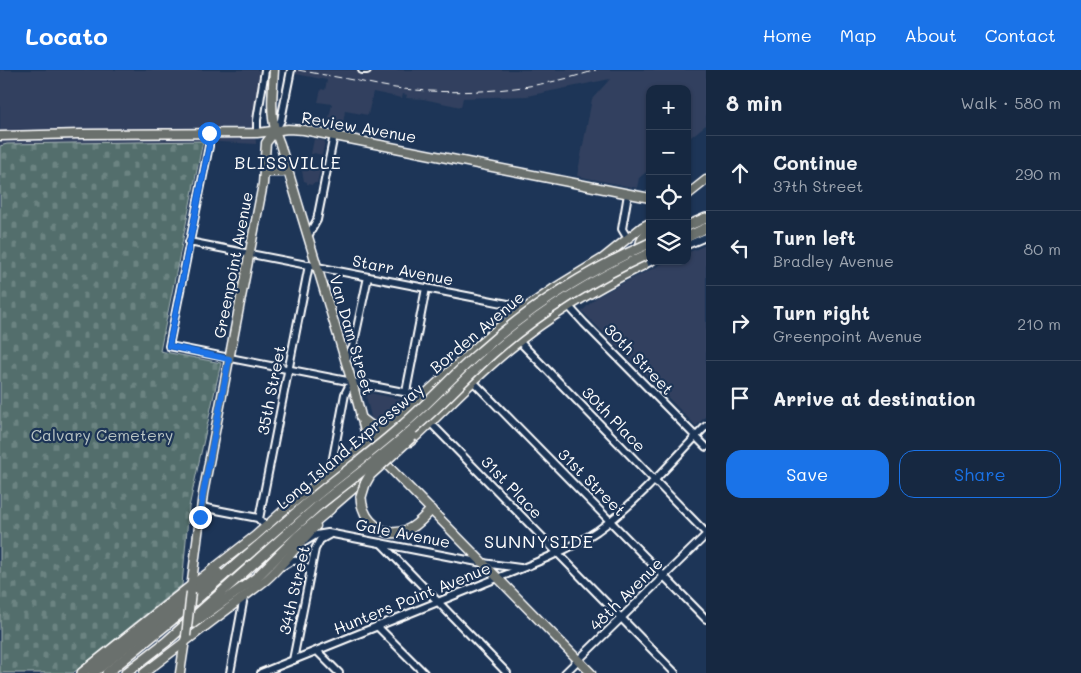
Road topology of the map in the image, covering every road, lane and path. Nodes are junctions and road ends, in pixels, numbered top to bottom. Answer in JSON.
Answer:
{"nodes":[{"id":1,"x":265,"y":70,"type":"edge"},
{"id":2,"x":274,"y":70,"type":"edge"},
{"id":3,"x":291,"y":70,"type":"edge"},
{"id":4,"x":362,"y":70,"type":"edge"},
{"id":5,"x":367,"y":70,"type":"edge"},
{"id":6,"x":275,"y":131,"type":"junction"},
{"id":7,"x":209,"y":133,"type":"junction"},
{"id":8,"x":257,"y":133,"type":"junction"},
{"id":9,"x":334,"y":135,"type":"junction"},
{"id":10,"x":0,"y":136,"type":"edge"},
{"id":11,"x":288,"y":171,"type":"junction"},
{"id":12,"x":264,"y":172,"type":"junction"},
{"id":13,"x":706,"y":180,"type":"edge"},
{"id":14,"x":691,"y":192,"type":"edge"},
{"id":15,"x":628,"y":194,"type":"junction"},
{"id":16,"x":646,"y":197,"type":"edge"},
{"id":17,"x":706,"y":218,"type":"edge"},
{"id":18,"x":691,"y":224,"type":"edge"},
{"id":19,"x":646,"y":225,"type":"edge"},
{"id":20,"x":706,"y":228,"type":"edge"},
{"id":21,"x":646,"y":233,"type":"edge"},
{"id":22,"x":308,"y":236,"type":"junction"},
{"id":23,"x":706,"y":238,"type":"edge"},
{"id":24,"x":628,"y":239,"type":"junction"},
{"id":25,"x":691,"y":239,"type":"edge"},
{"id":26,"x":691,"y":240,"type":"edge"},
{"id":27,"x":189,"y":242,"type":"junction"},
{"id":28,"x":646,"y":245,"type":"edge"},
{"id":29,"x":249,"y":254,"type":"junction"},
{"id":30,"x":609,"y":254,"type":"junction"},
{"id":31,"x":646,"y":256,"type":"edge"},
{"id":32,"x":640,"y":257,"type":"junction"},
{"id":33,"x":644,"y":265,"type":"joint"},
{"id":34,"x":313,"y":266,"type":"junction"},
{"id":35,"x":368,"y":277,"type":"junction"},
{"id":36,"x":426,"y":288,"type":"junction"},
{"id":37,"x":552,"y":289,"type":"junction"},
{"id":38,"x":568,"y":306,"type":"junction"},
{"id":39,"x":521,"y":310,"type":"junction"},
{"id":40,"x":503,"y":324,"type":"junction"},
{"id":41,"x":519,"y":341,"type":"junction"},
{"id":42,"x":229,"y":359,"type":"junction"},
{"id":43,"x":345,"y":361,"type":"junction"},
{"id":44,"x":457,"y":365,"type":"junction"},
{"id":45,"x":288,"y":370,"type":"junction"},
{"id":46,"x":351,"y":382,"type":"junction"},
{"id":47,"x":473,"y":382,"type":"junction"},
{"id":48,"x":454,"y":389,"type":"junction"},
{"id":49,"x":406,"y":392,"type":"junction"},
{"id":50,"x":424,"y":396,"type":"junction"},
{"id":51,"x":413,"y":406,"type":"junction"},
{"id":52,"x":360,"y":417,"type":"junction"},
{"id":53,"x":430,"y":423,"type":"junction"},
{"id":54,"x":706,"y":426,"type":"edge"},
{"id":55,"x":388,"y":428,"type":"junction"},
{"id":56,"x":696,"y":437,"type":"junction"},
{"id":57,"x":369,"y":443,"type":"junction"},
{"id":58,"x":706,"y":447,"type":"edge"},
{"id":59,"x":385,"y":462,"type":"junction"},
{"id":60,"x":330,"y":474,"type":"junction"},
{"id":61,"x":654,"y":480,"type":"junction"},
{"id":62,"x":316,"y":501,"type":"junction"},
{"id":63,"x":201,"y":507,"type":"junction"},
{"id":64,"x":330,"y":509,"type":"junction"},
{"id":65,"x":431,"y":510,"type":"junction"},
{"id":66,"x":259,"y":519,"type":"junction"},
{"id":67,"x":610,"y":521,"type":"junction"},
{"id":68,"x":266,"y":527,"type":"junction"},
{"id":69,"x":331,"y":534,"type":"junction"},
{"id":70,"x":706,"y":534,"type":"edge"},
{"id":71,"x":380,"y":542,"type":"junction"},
{"id":72,"x":253,"y":549,"type":"junction"},
{"id":73,"x":558,"y":553,"type":"junction"},
{"id":74,"x":287,"y":558,"type":"junction"},
{"id":75,"x":483,"y":563,"type":"junction"},
{"id":76,"x":521,"y":568,"type":"junction"},
{"id":77,"x":276,"y":571,"type":"junction"},
{"id":78,"x":310,"y":572,"type":"junction"},
{"id":79,"x":664,"y":576,"type":"junction"},
{"id":80,"x":498,"y":578,"type":"junction"},
{"id":81,"x":191,"y":589,"type":"junction"},
{"id":82,"x":244,"y":597,"type":"junction"},
{"id":83,"x":438,"y":603,"type":"junction"},
{"id":84,"x":621,"y":618,"type":"junction"},
{"id":85,"x":706,"y":619,"type":"edge"},
{"id":86,"x":378,"y":626,"type":"junction"},
{"id":87,"x":185,"y":639,"type":"junction"},
{"id":88,"x":166,"y":642,"type":"junction"},
{"id":89,"x":317,"y":651,"type":"junction"},
{"id":90,"x":294,"y":660,"type":"junction"},
{"id":91,"x":578,"y":660,"type":"junction"},
{"id":92,"x":82,"y":673,"type":"edge"},
{"id":93,"x":93,"y":673,"type":"edge"},
{"id":94,"x":107,"y":673,"type":"edge"},
{"id":95,"x":126,"y":673,"type":"edge"},
{"id":96,"x":144,"y":673,"type":"edge"},
{"id":97,"x":180,"y":673,"type":"edge"},
{"id":98,"x":230,"y":673,"type":"edge"},
{"id":99,"x":261,"y":673,"type":"edge"},
{"id":100,"x":339,"y":673,"type":"edge"},
{"id":101,"x":424,"y":673,"type":"edge"},
{"id":102,"x":507,"y":673,"type":"edge"},
{"id":103,"x":565,"y":673,"type":"edge"},
{"id":104,"x":591,"y":673,"type":"edge"},
{"id":105,"x":675,"y":673,"type":"edge"}],
"edges":[{"from":1,"to":8,"type":"street"},
{"from":2,"to":6,"type":"main road","name":"Greenpoint Avenue"},
{"from":3,"to":6,"type":"street","name":"Greenpoint Avenue"},
{"from":4,"to":5,"type":"street"},
{"from":6,"to":8,"type":"main road","name":"Review Avenue"},
{"from":6,"to":9,"type":"main road","name":"Review Avenue"},
{"from":6,"to":11,"type":"main road","name":"Van Dam Street"},
{"from":6,"to":12,"type":"main road","name":"Greenpoint Avenue"},
{"from":7,"to":8,"type":"main road","name":"Review Avenue"},
{"from":7,"to":10,"type":"main road","name":"Review Avenue"},
{"from":7,"to":27,"type":"street"},
{"from":9,"to":15,"type":"main road","name":"Review Avenue"},
{"from":9,"to":22,"type":"street"},
{"from":11,"to":12,"type":"main road"},
{"from":11,"to":22,"type":"main road","name":"Van Dam Street"},
{"from":12,"to":29,"type":"main road","name":"Greenpoint Avenue"},
{"from":13,"to":14,"type":"main road"},
{"from":15,"to":16,"type":"main road","name":"Review Avenue"},
{"from":15,"to":24,"type":"street"},
{"from":17,"to":18,"type":"highway"},
{"from":19,"to":24,"type":"main road","name":"Borden Avenue"},
{"from":20,"to":25,"type":"highway"},
{"from":21,"to":32,"type":"main road"},
{"from":22,"to":34,"type":"main road","name":"Van Dam Street"},
{"from":23,"to":26,"type":"street"},
{"from":24,"to":30,"type":"main road","name":"Borden Avenue"},
{"from":24,"to":32,"type":"main road"},
{"from":27,"to":29,"type":"street","name":"Starr Avenue"},
{"from":27,"to":42,"type":"street"},
{"from":28,"to":62,"type":"highway","name":"Long Island Expressway","bridge":true},
{"from":29,"to":34,"type":"street","name":"Starr Avenue"},
{"from":29,"to":42,"type":"main road","name":"Greenpoint Avenue"},
{"from":30,"to":32,"type":"main road"},
{"from":30,"to":37,"type":"main road","name":"Borden Avenue"},
{"from":31,"to":48,"type":"highway","name":"Long Island Expressway","bridge":true},
{"from":32,"to":33,"type":"main road"},
{"from":33,"to":38,"type":"main road","name":"Borden Avenue"},
{"from":34,"to":35,"type":"street","name":"Starr Avenue"},
{"from":34,"to":43,"type":"main road","name":"Van Dam Street"},
{"from":34,"to":45,"type":"street","name":"35th Street"},
{"from":35,"to":36,"type":"street","name":"Starr Avenue"},
{"from":35,"to":43,"type":"street"},
{"from":36,"to":39,"type":"street","name":"Starr Avenue"},
{"from":36,"to":49,"type":"street"},
{"from":37,"to":38,"type":"street","name":"30th Street"},
{"from":37,"to":39,"type":"main road","name":"Borden Avenue"},
{"from":38,"to":41,"type":"main road","name":"Borden Avenue"},
{"from":38,"to":56,"type":"street","name":"30th Street"},
{"from":39,"to":40,"type":"main road","name":"Borden Avenue"},
{"from":40,"to":41,"type":"street","name":"30th Place"},
{"from":40,"to":44,"type":"main road","name":"Borden Avenue"},
{"from":41,"to":47,"type":"main road","name":"Borden Avenue"},
{"from":41,"to":61,"type":"street","name":"30th Place"},
{"from":42,"to":45,"type":"street"},
{"from":42,"to":63,"type":"main road","name":"Greenpoint Avenue"},
{"from":43,"to":46,"type":"main road","name":"Van Dam Street"},
{"from":44,"to":47,"type":"street","name":"31st Street"},
{"from":44,"to":50,"type":"main road","name":"Borden Avenue"},
{"from":45,"to":46,"type":"street"},
{"from":45,"to":66,"type":"street","name":"35th Street"},
{"from":46,"to":49,"type":"street"},
{"from":46,"to":52,"type":"main road","name":"Van Dam Street"},
{"from":46,"to":60,"type":"street"},
{"from":47,"to":53,"type":"main road","name":"Borden Avenue"},
{"from":47,"to":67,"type":"street","name":"31st Street"},
{"from":48,"to":62,"type":"highway","name":"Long Island Expressway","bridge":true},
{"from":48,"to":65,"type":"highway","bridge":true},
{"from":49,"to":50,"type":"street"},
{"from":50,"to":51,"type":"main road","name":"Borden Avenue"},
{"from":51,"to":53,"type":"street","name":"31st Place"},
{"from":51,"to":55,"type":"main road","name":"Borden Avenue"},
{"from":52,"to":55,"type":"main road"},
{"from":52,"to":57,"type":"main road","name":"Van Dam Street"},
{"from":53,"to":59,"type":"main road","name":"Borden Avenue"},
{"from":53,"to":73,"type":"street","name":"31st Place"},
{"from":54,"to":56,"type":"street","name":"Hunters Point Avenue"},
{"from":55,"to":57,"type":"main road","name":"Borden Avenue"},
{"from":56,"to":58,"type":"street","name":"30th Street"},
{"from":56,"to":61,"type":"street","name":"Hunters Point Avenue"},
{"from":57,"to":59,"type":"main road","name":"Van Dam Street"},
{"from":57,"to":60,"type":"main road","name":"Borden Avenue"},
{"from":59,"to":64,"type":"main road","name":"Borden Avenue"},
{"from":59,"to":65,"type":"main road","name":"Van Dam Street"},
{"from":60,"to":68,"type":"main road","name":"Borden Avenue"},
{"from":61,"to":67,"type":"street","name":"Hunters Point Avenue"},
{"from":61,"to":70,"type":"street","name":"30th Place"},
{"from":62,"to":72,"type":"highway","name":"Long Island Expressway"},
{"from":62,"to":88,"type":"highway","name":"Long Island Expressway"},
{"from":63,"to":66,"type":"street"},
{"from":63,"to":81,"type":"main road","name":"Greenpoint Avenue"},
{"from":64,"to":74,"type":"main road","name":"Borden Avenue"},
{"from":64,"to":88,"type":"highway"},
{"from":65,"to":75,"type":"main road","name":"Van Dam Street"},
{"from":66,"to":68,"type":"street"},
{"from":67,"to":73,"type":"street","name":"Hunters Point Avenue"},
{"from":67,"to":79,"type":"street","name":"31st Street"},
{"from":68,"to":81,"type":"main road","name":"Borden Avenue"},
{"from":69,"to":71,"type":"street","name":"Gale Avenue"},
{"from":69,"to":74,"type":"street","name":"Gale Avenue"},
{"from":69,"to":78,"type":"street","name":"34th Street"},
{"from":70,"to":79,"type":"street","name":"48th Avenue"},
{"from":71,"to":75,"type":"street","name":"Gale Avenue"},
{"from":71,"to":83,"type":"street"},
{"from":72,"to":93,"type":"highway"},
{"from":72,"to":94,"type":"highway","name":"Long Island Expressway"},
{"from":73,"to":76,"type":"street","name":"Hunters Point Avenue"},
{"from":73,"to":84,"type":"street","name":"31st Place"},
{"from":74,"to":77,"type":"main road"},
{"from":75,"to":76,"type":"street","name":"Gale Avenue"},
{"from":75,"to":80,"type":"main road","name":"Van Dam Street"},
{"from":76,"to":80,"type":"street","name":"Hunters Point Avenue"},
{"from":77,"to":78,"type":"street"},
{"from":77,"to":82,"type":"main road"},
{"from":78,"to":90,"type":"street","name":"34th Street"},
{"from":79,"to":84,"type":"street","name":"48th Avenue"},
{"from":79,"to":85,"type":"street","name":"31st Street"},
{"from":80,"to":83,"type":"street","name":"Hunters Point Avenue"},
{"from":80,"to":91,"type":"main road","name":"Van Dam Street"},
{"from":81,"to":87,"type":"main road","name":"Greenpoint Avenue","bridge":true},
{"from":81,"to":92,"type":"highway"},
{"from":82,"to":87,"type":"main road"},
{"from":82,"to":98,"type":"street"},
{"from":83,"to":86,"type":"street","name":"Hunters Point Avenue"},
{"from":83,"to":102,"type":"street"},
{"from":84,"to":91,"type":"street","name":"48th Avenue"},
{"from":84,"to":105,"type":"street","name":"31st Place"},
{"from":86,"to":89,"type":"street","name":"Hunters Point Avenue"},
{"from":86,"to":101,"type":"street"},
{"from":87,"to":96,"type":"main road"},
{"from":87,"to":97,"type":"main road","name":"Greenpoint Avenue"},
{"from":88,"to":95,"type":"highway","name":"Long Island Expressway"},
{"from":89,"to":90,"type":"street","name":"Hunters Point Avenue"},
{"from":89,"to":100,"type":"street"},
{"from":90,"to":99,"type":"street","name":"Hunters Point Avenue"},
{"from":91,"to":103,"type":"street","name":"48th Avenue"},
{"from":91,"to":104,"type":"main road","name":"Van Dam Street"}]}
